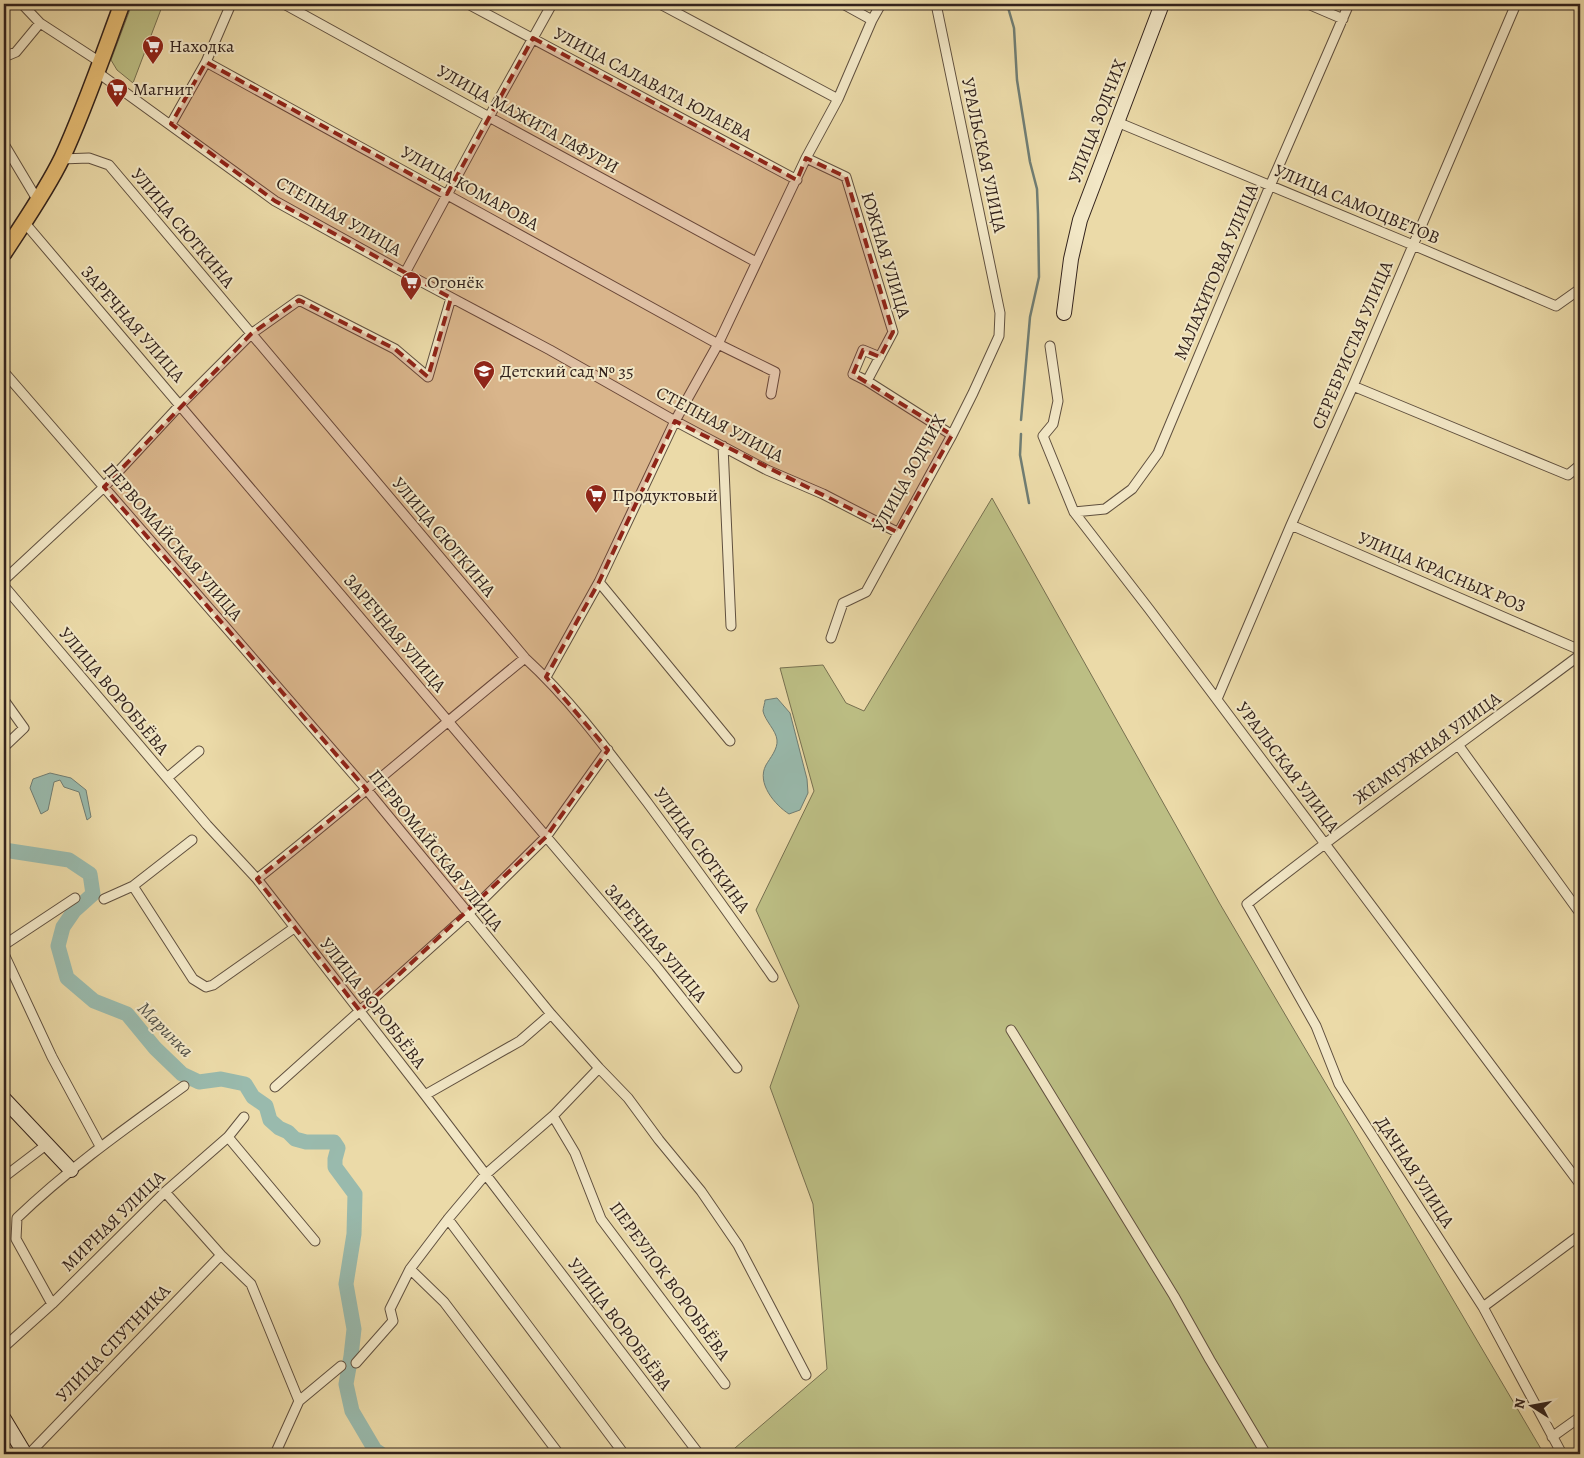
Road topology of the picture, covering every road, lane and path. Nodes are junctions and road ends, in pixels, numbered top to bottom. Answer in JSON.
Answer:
{"nodes":[{"id":1,"x":22,"y":4,"type":"edge"},
{"id":2,"x":122,"y":4,"type":"edge"},
{"id":3,"x":231,"y":4,"type":"edge"},
{"id":4,"x":284,"y":4,"type":"edge"},
{"id":5,"x":468,"y":4,"type":"edge"},
{"id":6,"x":552,"y":4,"type":"edge"},
{"id":7,"x":660,"y":4,"type":"edge"},
{"id":8,"x":843,"y":4,"type":"edge"},
{"id":9,"x":881,"y":4,"type":"edge"},
{"id":10,"x":936,"y":4,"type":"edge"},
{"id":11,"x":1162,"y":4,"type":"edge"},
{"id":12,"x":1308,"y":4,"type":"edge"},
{"id":13,"x":1350,"y":4,"type":"edge"},
{"id":14,"x":1516,"y":4,"type":"edge"},
{"id":15,"x":1343,"y":19,"type":"junction"},
{"id":16,"x":872,"y":20,"type":"junction"},
{"id":17,"x":40,"y":23,"type":"junction"},
{"id":18,"x":532,"y":38,"type":"junction"},
{"id":19,"x":4,"y":57,"type":"edge"},
{"id":20,"x":206,"y":62,"type":"junction"},
{"id":21,"x":99,"y":67,"type":"junction"},
{"id":22,"x":838,"y":99,"type":"junction"},
{"id":23,"x":489,"y":117,"type":"junction"},
{"id":24,"x":1117,"y":122,"type":"junction"},
{"id":25,"x":171,"y":124,"type":"junction"},
{"id":26,"x":4,"y":144,"type":"edge"},
{"id":27,"x":806,"y":158,"type":"junction"},
{"id":28,"x":62,"y":159,"type":"junction"},
{"id":29,"x":796,"y":180,"type":"junction"},
{"id":30,"x":1270,"y":186,"type":"junction"},
{"id":31,"x":447,"y":194,"type":"junction"},
{"id":32,"x":38,"y":201,"type":"junction"},
{"id":33,"x":24,"y":222,"type":"junction"},
{"id":34,"x":1413,"y":245,"type":"junction"},
{"id":35,"x":4,"y":253,"type":"edge"},
{"id":36,"x":756,"y":262,"type":"junction"},
{"id":37,"x":405,"y":273,"type":"junction"},
{"id":38,"x":1580,"y":289,"type":"edge"},
{"id":39,"x":451,"y":298,"type":"junction"},
{"id":40,"x":1064,"y":313,"type":"dead end"},
{"id":41,"x":1000,"y":314,"type":"joint"},
{"id":42,"x":251,"y":334,"type":"junction"},
{"id":43,"x":718,"y":344,"type":"junction"},
{"id":44,"x":1050,"y":346,"type":"dead end"},
{"id":45,"x":880,"y":357,"type":"junction"},
{"id":46,"x":4,"y":372,"type":"edge"},
{"id":47,"x":867,"y":381,"type":"junction"},
{"id":48,"x":1354,"y":386,"type":"junction"},
{"id":49,"x":771,"y":394,"type":"dead end"},
{"id":50,"x":180,"y":405,"type":"junction"},
{"id":51,"x":675,"y":421,"type":"junction"},
{"id":52,"x":952,"y":435,"type":"junction"},
{"id":53,"x":724,"y":446,"type":"junction"},
{"id":54,"x":1580,"y":465,"type":"edge"},
{"id":55,"x":104,"y":487,"type":"junction"},
{"id":56,"x":1074,"y":512,"type":"junction"},
{"id":57,"x":1291,"y":525,"type":"junction"},
{"id":58,"x":897,"y":532,"type":"junction"},
{"id":59,"x":4,"y":580,"type":"edge"},
{"id":60,"x":599,"y":582,"type":"junction"},
{"id":61,"x":4,"y":586,"type":"edge"},
{"id":62,"x":731,"y":626,"type":"dead end"},
{"id":63,"x":832,"y":638,"type":"dead end"},
{"id":64,"x":1580,"y":650,"type":"edge"},
{"id":65,"x":1580,"y":655,"type":"edge"},
{"id":66,"x":525,"y":658,"type":"junction"},
{"id":67,"x":546,"y":677,"type":"junction"},
{"id":68,"x":1217,"y":699,"type":"junction"},
{"id":69,"x":4,"y":700,"type":"edge"},
{"id":70,"x":447,"y":721,"type":"junction"},
{"id":71,"x":730,"y":741,"type":"dead end"},
{"id":72,"x":1459,"y":746,"type":"junction"},
{"id":73,"x":4,"y":747,"type":"edge"},
{"id":74,"x":608,"y":750,"type":"junction"},
{"id":75,"x":199,"y":752,"type":"dead end"},
{"id":76,"x":167,"y":778,"type":"junction"},
{"id":77,"x":367,"y":790,"type":"junction"},
{"id":78,"x":546,"y":837,"type":"junction"},
{"id":79,"x":192,"y":840,"type":"dead end"},
{"id":80,"x":1324,"y":843,"type":"junction"},
{"id":81,"x":257,"y":879,"type":"junction"},
{"id":82,"x":133,"y":886,"type":"junction"},
{"id":83,"x":75,"y":898,"type":"dead end"},
{"id":84,"x":104,"y":899,"type":"dead end"},
{"id":85,"x":1247,"y":904,"type":"joint"},
{"id":86,"x":1580,"y":913,"type":"edge"},
{"id":87,"x":468,"y":914,"type":"junction"},
{"id":88,"x":294,"y":928,"type":"junction"},
{"id":89,"x":4,"y":945,"type":"edge"},
{"id":90,"x":4,"y":954,"type":"edge"},
{"id":91,"x":773,"y":977,"type":"dead end"},
{"id":92,"x":360,"y":1011,"type":"junction"},
{"id":93,"x":551,"y":1014,"type":"junction"},
{"id":94,"x":1011,"y":1030,"type":"dead end"},
{"id":95,"x":599,"y":1068,"type":"junction"},
{"id":96,"x":737,"y":1068,"type":"dead end"},
{"id":97,"x":184,"y":1086,"type":"dead end"},
{"id":98,"x":275,"y":1088,"type":"dead end"},
{"id":99,"x":425,"y":1095,"type":"junction"},
{"id":100,"x":4,"y":1099,"type":"edge"},
{"id":101,"x":553,"y":1116,"type":"junction"},
{"id":102,"x":244,"y":1118,"type":"dead end"},
{"id":103,"x":228,"y":1137,"type":"junction"},
{"id":104,"x":46,"y":1144,"type":"junction"},
{"id":105,"x":100,"y":1146,"type":"junction"},
{"id":106,"x":71,"y":1170,"type":"junction"},
{"id":107,"x":485,"y":1175,"type":"junction"},
{"id":108,"x":4,"y":1177,"type":"edge"},
{"id":109,"x":1580,"y":1184,"type":"edge"},
{"id":110,"x":165,"y":1192,"type":"junction"},
{"id":111,"x":448,"y":1218,"type":"junction"},
{"id":112,"x":1580,"y":1235,"type":"edge"},
{"id":113,"x":315,"y":1241,"type":"dead end"},
{"id":114,"x":221,"y":1255,"type":"junction"},
{"id":115,"x":410,"y":1269,"type":"junction"},
{"id":116,"x":52,"y":1304,"type":"junction"},
{"id":117,"x":1483,"y":1307,"type":"junction"},
{"id":118,"x":4,"y":1347,"type":"edge"},
{"id":119,"x":356,"y":1363,"type":"dead end"},
{"id":120,"x":341,"y":1366,"type":"dead end"},
{"id":121,"x":806,"y":1375,"type":"dead end"},
{"id":122,"x":725,"y":1384,"type":"dead end"},
{"id":123,"x":299,"y":1402,"type":"junction"},
{"id":124,"x":1580,"y":1417,"type":"edge"},
{"id":125,"x":4,"y":1419,"type":"edge"},
{"id":126,"x":1552,"y":1438,"type":"junction"},
{"id":127,"x":25,"y":1454,"type":"edge"},
{"id":128,"x":29,"y":1454,"type":"edge"},
{"id":129,"x":275,"y":1454,"type":"edge"},
{"id":130,"x":558,"y":1454,"type":"edge"},
{"id":131,"x":624,"y":1454,"type":"edge"},
{"id":132,"x":699,"y":1454,"type":"edge"},
{"id":133,"x":1266,"y":1454,"type":"edge"},
{"id":134,"x":1562,"y":1454,"type":"edge"}],
"edges":[{"from":1,"to":17,"type":"street"},
{"from":2,"to":21,"type":"main road"},
{"from":3,"to":20,"type":"street"},
{"from":4,"to":23,"type":"street","name":"УЛИЦА МАЖИТА ГАФУРИ"},
{"from":5,"to":18,"type":"street","name":"УЛИЦА САЛАВАТА ЮЛАЕВА"},
{"from":6,"to":18,"type":"street"},
{"from":7,"to":22,"type":"street"},
{"from":8,"to":16,"type":"street"},
{"from":9,"to":16,"type":"street"},
{"from":10,"to":41,"type":"street","name":"УРАЛЬСКАЯ УЛИЦА"},
{"from":11,"to":24,"type":"street","name":"УЛИЦА ЗОДЧИХ"},
{"from":12,"to":15,"type":"street"},
{"from":13,"to":15,"type":"street","name":"МАЛАХИТОВАЯ УЛИЦА"},
{"from":14,"to":34,"type":"street","name":"СЕРЕБРИСТАЯ УЛИЦА"},
{"from":15,"to":30,"type":"street","name":"МАЛАХИТОВАЯ УЛИЦА"},
{"from":16,"to":22,"type":"street"},
{"from":17,"to":19,"type":"street"},
{"from":17,"to":21,"type":"street"},
{"from":18,"to":23,"type":"street"},
{"from":18,"to":29,"type":"street","name":"УЛИЦА САЛАВАТА ЮЛАЕВА"},
{"from":20,"to":25,"type":"street"},
{"from":20,"to":31,"type":"street","name":"УЛИЦА КОМАРОВА"},
{"from":21,"to":25,"type":"street","name":"СТЕПНАЯ УЛИЦА"},
{"from":21,"to":28,"type":"main road"},
{"from":22,"to":27,"type":"street"},
{"from":23,"to":31,"type":"street"},
{"from":23,"to":36,"type":"street","name":"УЛИЦА МАЖИТА ГАФУРИ"},
{"from":24,"to":30,"type":"street","name":"УЛИЦА САМОЦВЕТОВ"},
{"from":24,"to":40,"type":"street","name":"УЛИЦА ЗОДЧИХ"},
{"from":25,"to":37,"type":"street","name":"СТЕПНАЯ УЛИЦА"},
{"from":26,"to":32,"type":"street"},
{"from":27,"to":29,"type":"street"},
{"from":27,"to":45,"type":"street","name":"ЮЖНАЯ УЛИЦА"},
{"from":28,"to":32,"type":"main road"},
{"from":28,"to":42,"type":"street","name":"УЛИЦА СЮТКИНА"},
{"from":29,"to":36,"type":"street"},
{"from":30,"to":34,"type":"street","name":"УЛИЦА САМОЦВЕТОВ"},
{"from":30,"to":56,"type":"street","name":"МАЛАХИТОВАЯ УЛИЦА"},
{"from":31,"to":37,"type":"street"},
{"from":31,"to":43,"type":"street","name":"УЛИЦА КОМАРОВА"},
{"from":32,"to":33,"type":"main road"},
{"from":33,"to":35,"type":"main road"},
{"from":33,"to":50,"type":"street","name":"ЗАРЕЧНАЯ УЛИЦА"},
{"from":34,"to":38,"type":"street","name":"УЛИЦА САМОЦВЕТОВ"},
{"from":34,"to":48,"type":"street","name":"СЕРЕБРИСТАЯ УЛИЦА"},
{"from":36,"to":43,"type":"street"},
{"from":37,"to":39,"type":"street","name":"СТЕПНАЯ УЛИЦА"},
{"from":39,"to":42,"type":"street"},
{"from":39,"to":51,"type":"street","name":"СТЕПНАЯ УЛИЦА"},
{"from":41,"to":52,"type":"street","name":"УЛИЦА ЗОДЧИХ"},
{"from":42,"to":50,"type":"street"},
{"from":42,"to":66,"type":"street","name":"УЛИЦА СЮТКИНА"},
{"from":43,"to":49,"type":"street","name":"УЛИЦА КОМАРОВА"},
{"from":43,"to":51,"type":"street"},
{"from":44,"to":56,"type":"street","name":"УРАЛЬСКАЯ УЛИЦА"},
{"from":45,"to":47,"type":"street","name":"ЮЖНАЯ УЛИЦА"},
{"from":45,"to":47,"type":"street"},
{"from":46,"to":55,"type":"street","name":"ПЕРВОМАЙСКАЯ УЛИЦА"},
{"from":47,"to":52,"type":"street"},
{"from":48,"to":54,"type":"street"},
{"from":48,"to":57,"type":"street","name":"СЕРЕБРИСТАЯ УЛИЦА"},
{"from":50,"to":55,"type":"street"},
{"from":50,"to":70,"type":"street","name":"ЗАРЕЧНАЯ УЛИЦА"},
{"from":51,"to":53,"type":"street","name":"СТЕПНАЯ УЛИЦА"},
{"from":51,"to":60,"type":"street"},
{"from":52,"to":58,"type":"street","name":"УЛИЦА ЗОДЧИХ"},
{"from":53,"to":58,"type":"street","name":"СТЕПНАЯ УЛИЦА"},
{"from":53,"to":62,"type":"street"},
{"from":55,"to":59,"type":"street"},
{"from":55,"to":77,"type":"street","name":"ПЕРВОМАЙСКАЯ УЛИЦА"},
{"from":56,"to":68,"type":"street","name":"УРАЛЬСКАЯ УЛИЦА"},
{"from":57,"to":64,"type":"street","name":"УЛИЦА КРАСНЫХ РОЗ"},
{"from":57,"to":68,"type":"street","name":"СЕРЕБРИСТАЯ УЛИЦА"},
{"from":58,"to":63,"type":"street","name":"УЛИЦА ЗОДЧИХ"},
{"from":60,"to":67,"type":"street"},
{"from":60,"to":71,"type":"street"},
{"from":61,"to":76,"type":"street","name":"УЛИЦА ВОРОБЬЁВА"},
{"from":65,"to":72,"type":"street","name":"ЖЕМЧУЖНАЯ УЛИЦА"},
{"from":66,"to":67,"type":"street","name":"УЛИЦА СЮТКИНА"},
{"from":66,"to":70,"type":"street"},
{"from":67,"to":74,"type":"street","name":"УЛИЦА СЮТКИНА"},
{"from":68,"to":80,"type":"street","name":"УРАЛЬСКАЯ УЛИЦА"},
{"from":69,"to":73,"type":"street"},
{"from":70,"to":77,"type":"street"},
{"from":70,"to":78,"type":"street","name":"ЗАРЕЧНАЯ УЛИЦА"},
{"from":72,"to":80,"type":"street","name":"ЖЕМЧУЖНАЯ УЛИЦА"},
{"from":72,"to":86,"type":"street"},
{"from":74,"to":78,"type":"street"},
{"from":74,"to":91,"type":"street","name":"УЛИЦА СЮТКИНА"},
{"from":75,"to":76,"type":"street"},
{"from":76,"to":81,"type":"street","name":"УЛИЦА ВОРОБЬЁВА"},
{"from":77,"to":81,"type":"street"},
{"from":77,"to":87,"type":"street","name":"ПЕРВОМАЙСКАЯ УЛИЦА"},
{"from":78,"to":87,"type":"street"},
{"from":78,"to":96,"type":"street","name":"ЗАРЕЧНАЯ УЛИЦА"},
{"from":79,"to":82,"type":"street"},
{"from":80,"to":85,"type":"street","name":"ЖЕМЧУЖНАЯ УЛИЦА"},
{"from":80,"to":109,"type":"street","name":"УРАЛЬСКАЯ УЛИЦА"},
{"from":81,"to":88,"type":"street","name":"УЛИЦА ВОРОБЬЁВА"},
{"from":82,"to":84,"type":"street"},
{"from":82,"to":88,"type":"street"},
{"from":83,"to":89,"type":"street"},
{"from":85,"to":117,"type":"street","name":"ДАЧНАЯ УЛИЦА"},
{"from":87,"to":92,"type":"street"},
{"from":87,"to":93,"type":"street","name":"ПЕРВОМАЙСКАЯ УЛИЦА"},
{"from":88,"to":92,"type":"street","name":"УЛИЦА ВОРОБЬЁВА"},
{"from":90,"to":105,"type":"street"},
{"from":92,"to":98,"type":"street"},
{"from":92,"to":99,"type":"street","name":"УЛИЦА ВОРОБЬЁВА"},
{"from":93,"to":95,"type":"street","name":"ПЕРВОМАЙСКАЯ УЛИЦА"},
{"from":93,"to":99,"type":"street"},
{"from":94,"to":133,"type":"street"},
{"from":95,"to":101,"type":"street"},
{"from":95,"to":121,"type":"street","name":"ПЕРВОМАЙСКАЯ УЛИЦА"},
{"from":97,"to":105,"type":"street"},
{"from":99,"to":107,"type":"street","name":"УЛИЦА ВОРОБЬЁВА"},
{"from":100,"to":104,"type":"street"},
{"from":101,"to":107,"type":"street"},
{"from":101,"to":122,"type":"street","name":"ПЕРЕУЛОК ВОРОБЬЁВА"},
{"from":102,"to":103,"type":"street","name":"МИРНАЯ УЛИЦА"},
{"from":103,"to":110,"type":"street","name":"МИРНАЯ УЛИЦА"},
{"from":103,"to":113,"type":"street"},
{"from":104,"to":106,"type":"street"},
{"from":104,"to":108,"type":"street"},
{"from":105,"to":106,"type":"street"},
{"from":106,"to":116,"type":"street"},
{"from":107,"to":111,"type":"street"},
{"from":107,"to":132,"type":"street","name":"УЛИЦА ВОРОБЬЁВА"},
{"from":110,"to":114,"type":"street"},
{"from":110,"to":116,"type":"street","name":"МИРНАЯ УЛИЦА"},
{"from":111,"to":115,"type":"street"},
{"from":111,"to":131,"type":"street"},
{"from":112,"to":117,"type":"street"},
{"from":114,"to":123,"type":"street"},
{"from":114,"to":128,"type":"street","name":"УЛИЦА СПУТНИКА"},
{"from":115,"to":119,"type":"street"},
{"from":115,"to":130,"type":"street"},
{"from":116,"to":118,"type":"street","name":"МИРНАЯ УЛИЦА"},
{"from":117,"to":126,"type":"street","name":"ДАЧНАЯ УЛИЦА"},
{"from":120,"to":123,"type":"street"},
{"from":123,"to":129,"type":"street"},
{"from":124,"to":126,"type":"street"},
{"from":125,"to":127,"type":"street"},
{"from":126,"to":134,"type":"street","name":"ДАЧНАЯ УЛИЦА"}]}
